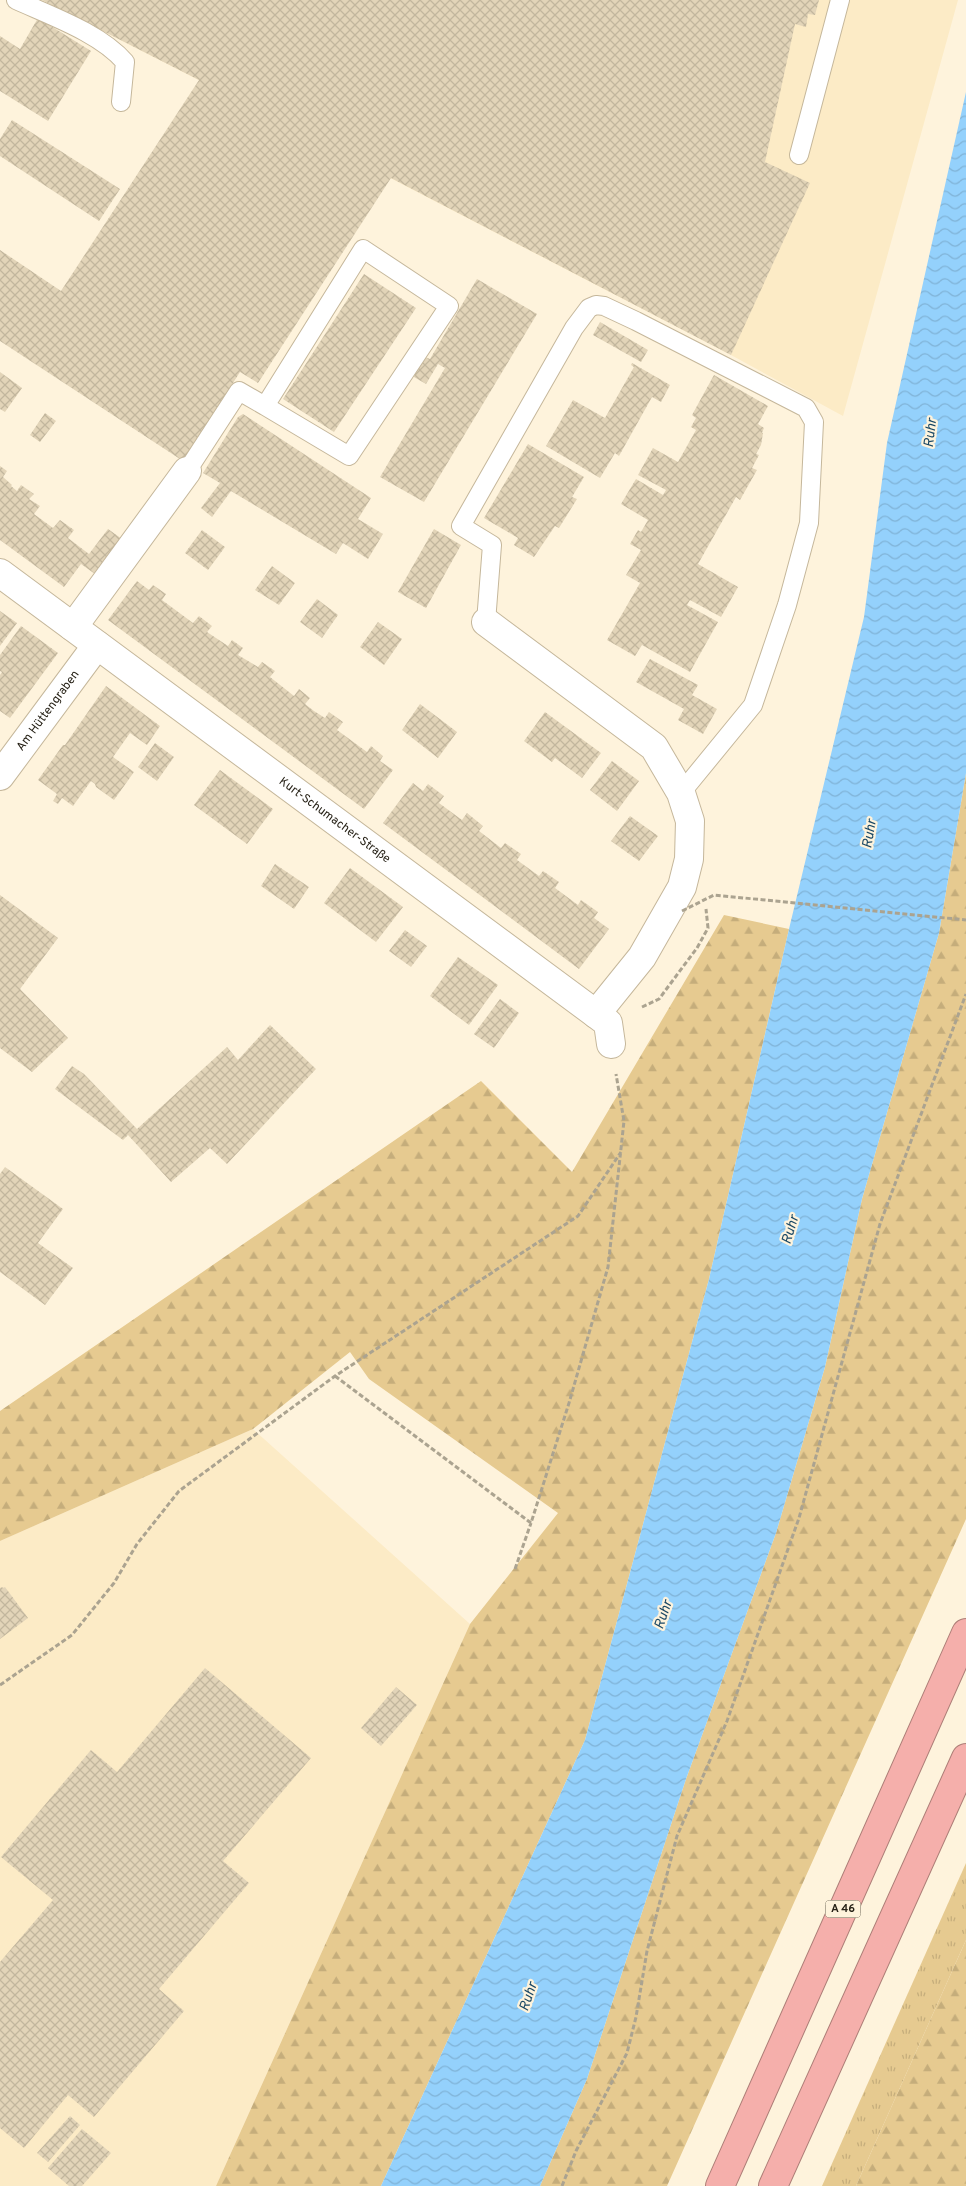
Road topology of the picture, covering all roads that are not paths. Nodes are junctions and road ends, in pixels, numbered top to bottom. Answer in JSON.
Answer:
{"nodes":[{"id":1,"x":16,"y":0,"type":"edge"},
{"id":2,"x":840,"y":0,"type":"edge"},
{"id":3,"x":121,"y":102,"type":"dead end"},
{"id":4,"x":799,"y":155,"type":"dead end"},
{"id":5,"x":265,"y":406,"type":"junction"},
{"id":6,"x":186,"y":471,"type":"joint"},
{"id":7,"x":0,"y":574,"type":"edge"},
{"id":8,"x":486,"y":622,"type":"joint"},
{"id":9,"x":73,"y":627,"type":"junction"},
{"id":10,"x":97,"y":645,"type":"junction"},
{"id":11,"x":0,"y":776,"type":"edge"},
{"id":12,"x":681,"y":793,"type":"junction"},
{"id":13,"x":596,"y":1014,"type":"junction"},
{"id":14,"x":611,"y":1044,"type":"road end"},
{"id":15,"x":966,"y":1633,"type":"edge"},
{"id":16,"x":966,"y":1758,"type":"edge"},
{"id":17,"x":720,"y":2186,"type":"edge"},
{"id":18,"x":773,"y":2186,"type":"edge"}],
"edges":[{"from":1,"to":3,"type":"lane"},
{"from":2,"to":4,"type":"lane"},
{"from":5,"to":5,"type":"lane"},
{"from":5,"to":6,"type":"lane"},
{"from":6,"to":9,"type":"street"},
{"from":7,"to":9,"type":"street","name":"Kurt-Schumacher-Straße"},
{"from":8,"to":12,"type":"street"},
{"from":8,"to":12,"type":"lane"},
{"from":9,"to":10,"type":"street","name":"Kurt-Schumacher-Straße"},
{"from":10,"to":11,"type":"street","name":"Am Hüttengraben"},
{"from":10,"to":13,"type":"street","name":"Kurt-Schumacher-Straße"},
{"from":12,"to":13,"type":"street"},
{"from":13,"to":14,"type":"street","name":"Kurt-Schumacher-Straße"},
{"from":15,"to":17,"type":"highway","number":"A 46"},
{"from":16,"to":18,"type":"highway"}]}
